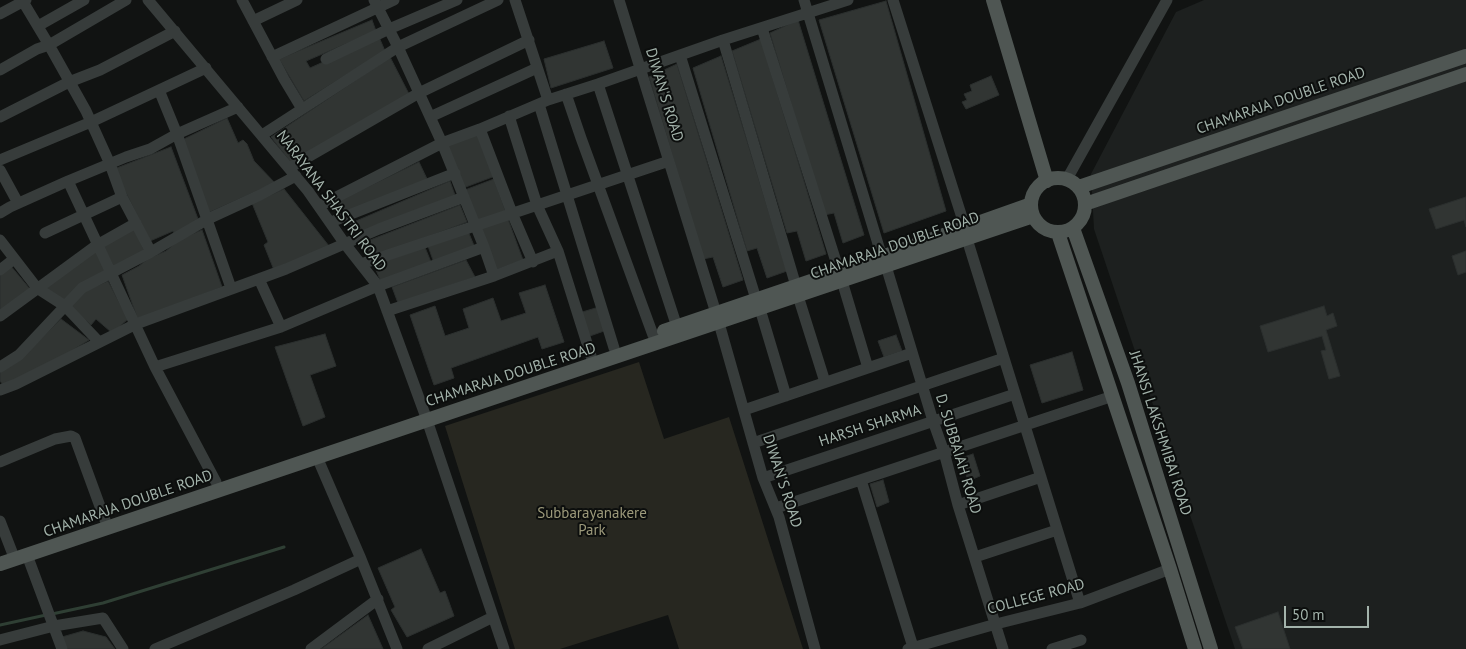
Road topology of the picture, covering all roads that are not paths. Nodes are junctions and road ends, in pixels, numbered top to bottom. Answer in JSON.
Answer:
{"nodes":[{"id":1,"x":84,"y":0,"type":"edge"},
{"id":2,"x":126,"y":0,"type":"edge"},
{"id":3,"x":148,"y":0,"type":"edge"},
{"id":4,"x":242,"y":0,"type":"edge"},
{"id":5,"x":297,"y":0,"type":"edge"},
{"id":6,"x":394,"y":0,"type":"edge"},
{"id":7,"x":456,"y":0,"type":"edge"},
{"id":8,"x":498,"y":0,"type":"edge"},
{"id":9,"x":515,"y":0,"type":"edge"},
{"id":10,"x":618,"y":0,"type":"edge"},
{"id":11,"x":804,"y":0,"type":"edge"},
{"id":12,"x":848,"y":0,"type":"edge"},
{"id":13,"x":892,"y":0,"type":"edge"},
{"id":14,"x":993,"y":0,"type":"edge"},
{"id":15,"x":1156,"y":0,"type":"edge"},
{"id":16,"x":1167,"y":0,"type":"edge"},
{"id":17,"x":23,"y":1,"type":"edge"},
{"id":18,"x":376,"y":4,"type":"edge"},
{"id":19,"x":808,"y":13,"type":"junction"},
{"id":20,"x":1160,"y":13,"type":"junction"},
{"id":21,"x":0,"y":14,"type":"edge"},
{"id":22,"x":253,"y":21,"type":"junction"},
{"id":23,"x":38,"y":26,"type":"junction"},
{"id":24,"x":762,"y":28,"type":"junction"},
{"id":25,"x":389,"y":29,"type":"junction"},
{"id":26,"x":175,"y":31,"type":"junction"},
{"id":27,"x":528,"y":40,"type":"junction"},
{"id":28,"x":723,"y":40,"type":"junction"},
{"id":29,"x":49,"y":45,"type":"junction"},
{"id":30,"x":398,"y":46,"type":"junction"},
{"id":31,"x":680,"y":55,"type":"junction"},
{"id":32,"x":1466,"y":56,"type":"edge"},
{"id":33,"x":272,"y":57,"type":"junction"},
{"id":34,"x":326,"y":59,"type":"dead end"},
{"id":35,"x":206,"y":68,"type":"junction"},
{"id":36,"x":537,"y":68,"type":"junction"},
{"id":37,"x":0,"y":70,"type":"edge"},
{"id":38,"x":640,"y":70,"type":"junction"},
{"id":39,"x":1466,"y":74,"type":"edge"},
{"id":40,"x":69,"y":82,"type":"junction"},
{"id":41,"x":598,"y":84,"type":"junction"},
{"id":42,"x":159,"y":90,"type":"junction"},
{"id":43,"x":419,"y":93,"type":"junction"},
{"id":44,"x":566,"y":94,"type":"junction"},
{"id":45,"x":543,"y":102,"type":"junction"},
{"id":46,"x":238,"y":108,"type":"junction"},
{"id":47,"x":302,"y":109,"type":"junction"},
{"id":48,"x":509,"y":116,"type":"junction"},
{"id":49,"x":0,"y":117,"type":"edge"},
{"id":50,"x":430,"y":117,"type":"junction"},
{"id":51,"x":91,"y":122,"type":"junction"},
{"id":52,"x":480,"y":129,"type":"junction"},
{"id":53,"x":177,"y":134,"type":"junction"},
{"id":54,"x":262,"y":135,"type":"junction"},
{"id":55,"x":442,"y":144,"type":"junction"},
{"id":56,"x":0,"y":160,"type":"edge"},
{"id":57,"x":668,"y":161,"type":"junction"},
{"id":58,"x":110,"y":164,"type":"junction"},
{"id":59,"x":0,"y":170,"type":"edge"},
{"id":60,"x":292,"y":172,"type":"junction"},
{"id":61,"x":454,"y":173,"type":"junction"},
{"id":62,"x":628,"y":175,"type":"junction"},
{"id":63,"x":1067,"y":180,"type":"junction"},
{"id":64,"x":1047,"y":181,"type":"junction"},
{"id":65,"x":68,"y":182,"type":"junction"},
{"id":66,"x":598,"y":185,"type":"junction"},
{"id":67,"x":1079,"y":188,"type":"junction"},
{"id":68,"x":567,"y":195,"type":"junction"},
{"id":69,"x":122,"y":197,"type":"junction"},
{"id":70,"x":464,"y":197,"type":"junction"},
{"id":71,"x":18,"y":203,"type":"junction"},
{"id":72,"x":1086,"y":204,"type":"junction"},
{"id":73,"x":538,"y":205,"type":"junction"},
{"id":74,"x":319,"y":206,"type":"junction"},
{"id":75,"x":1032,"y":210,"type":"junction"},
{"id":76,"x":0,"y":213,"type":"edge"},
{"id":77,"x":512,"y":214,"type":"junction"},
{"id":78,"x":82,"y":215,"type":"junction"},
{"id":79,"x":208,"y":219,"type":"junction"},
{"id":80,"x":331,"y":222,"type":"junction"},
{"id":81,"x":136,"y":223,"type":"junction"},
{"id":82,"x":475,"y":226,"type":"junction"},
{"id":83,"x":1073,"y":228,"type":"junction"},
{"id":84,"x":45,"y":233,"type":"dead end"},
{"id":85,"x":966,"y":233,"type":"junction"},
{"id":86,"x":1058,"y":233,"type":"junction"},
{"id":87,"x":0,"y":240,"type":"edge"},
{"id":88,"x":345,"y":244,"type":"junction"},
{"id":89,"x":97,"y":245,"type":"junction"},
{"id":90,"x":484,"y":247,"type":"junction"},
{"id":91,"x":558,"y":251,"type":"junction"},
{"id":92,"x":151,"y":252,"type":"junction"},
{"id":93,"x":14,"y":259,"type":"junction"},
{"id":94,"x":533,"y":262,"type":"junction"},
{"id":95,"x":884,"y":262,"type":"junction"},
{"id":96,"x":362,"y":264,"type":"junction"},
{"id":97,"x":0,"y":270,"type":"edge"},
{"id":98,"x":110,"y":273,"type":"junction"},
{"id":99,"x":494,"y":276,"type":"junction"},
{"id":100,"x":840,"y":276,"type":"junction"},
{"id":101,"x":259,"y":279,"type":"junction"},
{"id":102,"x":378,"y":286,"type":"junction"},
{"id":103,"x":37,"y":288,"type":"junction"},
{"id":104,"x":231,"y":288,"type":"junction"},
{"id":105,"x":797,"y":291,"type":"junction"},
{"id":106,"x":758,"y":304,"type":"junction"},
{"id":107,"x":65,"y":306,"type":"junction"},
{"id":108,"x":387,"y":311,"type":"junction"},
{"id":109,"x":0,"y":316,"type":"edge"},
{"id":110,"x":717,"y":318,"type":"junction"},
{"id":111,"x":136,"y":324,"type":"junction"},
{"id":112,"x":281,"y":327,"type":"junction"},
{"id":113,"x":677,"y":327,"type":"junction"},
{"id":114,"x":653,"y":334,"type":"junction"},
{"id":115,"x":99,"y":342,"type":"junction"},
{"id":116,"x":614,"y":348,"type":"junction"},
{"id":117,"x":912,"y":353,"type":"junction"},
{"id":118,"x":591,"y":356,"type":"junction"},
{"id":119,"x":1004,"y":358,"type":"junction"},
{"id":120,"x":0,"y":367,"type":"edge"},
{"id":121,"x":155,"y":367,"type":"junction"},
{"id":122,"x":868,"y":368,"type":"junction"},
{"id":123,"x":825,"y":382,"type":"junction"},
{"id":124,"x":922,"y":386,"type":"junction"},
{"id":125,"x":0,"y":389,"type":"edge"},
{"id":126,"x":1015,"y":394,"type":"junction"},
{"id":127,"x":786,"y":396,"type":"junction"},
{"id":128,"x":1113,"y":396,"type":"junction"},
{"id":129,"x":744,"y":410,"type":"junction"},
{"id":130,"x":426,"y":415,"type":"junction"},
{"id":131,"x":933,"y":421,"type":"junction"},
{"id":132,"x":1025,"y":425,"type":"junction"},
{"id":133,"x":754,"y":443,"type":"junction"},
{"id":134,"x":944,"y":452,"type":"junction"},
{"id":135,"x":317,"y":457,"type":"junction"},
{"id":136,"x":0,"y":462,"type":"edge"},
{"id":137,"x":1041,"y":477,"type":"junction"},
{"id":138,"x":763,"y":478,"type":"junction"},
{"id":139,"x":861,"y":480,"type":"junction"},
{"id":140,"x":216,"y":482,"type":"junction"},
{"id":141,"x":958,"y":505,"type":"junction"},
{"id":142,"x":776,"y":508,"type":"junction"},
{"id":143,"x":105,"y":520,"type":"junction"},
{"id":144,"x":0,"y":521,"type":"edge"},
{"id":145,"x":1057,"y":530,"type":"junction"},
{"id":146,"x":6,"y":554,"type":"edge"},
{"id":147,"x":27,"y":555,"type":"junction"},
{"id":148,"x":975,"y":557,"type":"junction"},
{"id":149,"x":361,"y":559,"type":"junction"},
{"id":150,"x":0,"y":564,"type":"edge"},
{"id":151,"x":1170,"y":569,"type":"junction"},
{"id":152,"x":378,"y":599,"type":"junction"},
{"id":153,"x":1080,"y":603,"type":"junction"},
{"id":154,"x":493,"y":617,"type":"junction"},
{"id":155,"x":996,"y":624,"type":"junction"},
{"id":156,"x":54,"y":626,"type":"junction"},
{"id":157,"x":0,"y":640,"type":"edge"},
{"id":158,"x":1081,"y":640,"type":"dead end"},
{"id":159,"x":911,"y":648,"type":"edge"},
{"id":160,"x":62,"y":649,"type":"edge"},
{"id":161,"x":123,"y":649,"type":"edge"},
{"id":162,"x":156,"y":649,"type":"edge"},
{"id":163,"x":311,"y":649,"type":"edge"},
{"id":164,"x":397,"y":649,"type":"edge"},
{"id":165,"x":428,"y":649,"type":"edge"},
{"id":166,"x":504,"y":649,"type":"edge"},
{"id":167,"x":815,"y":649,"type":"edge"},
{"id":168,"x":1003,"y":649,"type":"edge"},
{"id":169,"x":1052,"y":649,"type":"edge"},
{"id":170,"x":1195,"y":649,"type":"edge"},
{"id":171,"x":1211,"y":649,"type":"edge"}],
"edges":[{"from":1,"to":23,"type":"street"},
{"from":2,"to":29,"type":"street"},
{"from":3,"to":26,"type":"street","name":"NARAYANA SHASTRI ROAD"},
{"from":4,"to":22,"type":"street"},
{"from":5,"to":22,"type":"street"},
{"from":6,"to":18,"type":"street"},
{"from":7,"to":25,"type":"street"},
{"from":8,"to":30,"type":"street"},
{"from":9,"to":27,"type":"street"},
{"from":10,"to":38,"type":"street","name":"DIWAN'S ROAD"},
{"from":11,"to":19,"type":"street","name":"D. SUBBAIAH ROAD"},
{"from":12,"to":19,"type":"street"},
{"from":13,"to":85,"type":"street"},
{"from":14,"to":64,"type":"main road"},
{"from":15,"to":20,"type":"street"},
{"from":16,"to":20,"type":"street"},
{"from":17,"to":21,"type":"street"},
{"from":17,"to":23,"type":"street"},
{"from":18,"to":25,"type":"street"},
{"from":18,"to":33,"type":"street"},
{"from":19,"to":24,"type":"street"},
{"from":19,"to":95,"type":"street","name":"D. SUBBAIAH ROAD"},
{"from":20,"to":63,"type":"street"},
{"from":22,"to":33,"type":"street"},
{"from":23,"to":29,"type":"street"},
{"from":24,"to":28,"type":"street"},
{"from":24,"to":100,"type":"street"},
{"from":25,"to":30,"type":"street"},
{"from":25,"to":34,"type":"street"},
{"from":26,"to":35,"type":"street","name":"NARAYANA SHASTRI ROAD"},
{"from":26,"to":40,"type":"street"},
{"from":27,"to":36,"type":"street"},
{"from":27,"to":43,"type":"street"},
{"from":28,"to":31,"type":"street"},
{"from":28,"to":105,"type":"street"},
{"from":29,"to":37,"type":"street"},
{"from":29,"to":40,"type":"street"},
{"from":30,"to":43,"type":"street"},
{"from":30,"to":47,"type":"street"},
{"from":31,"to":38,"type":"street"},
{"from":31,"to":106,"type":"street"},
{"from":32,"to":67,"type":"main road","name":"CHAMARAJA DOUBLE ROAD"},
{"from":33,"to":47,"type":"street"},
{"from":35,"to":42,"type":"street"},
{"from":35,"to":46,"type":"street","name":"NARAYANA SHASTRI ROAD"},
{"from":36,"to":45,"type":"street"},
{"from":36,"to":50,"type":"street"},
{"from":38,"to":41,"type":"street"},
{"from":38,"to":57,"type":"street","name":"DIWAN'S ROAD"},
{"from":39,"to":72,"type":"main road"},
{"from":40,"to":49,"type":"street"},
{"from":40,"to":51,"type":"street"},
{"from":41,"to":44,"type":"street"},
{"from":41,"to":62,"type":"street"},
{"from":42,"to":51,"type":"street"},
{"from":42,"to":53,"type":"street"},
{"from":43,"to":50,"type":"street"},
{"from":43,"to":60,"type":"street"},
{"from":44,"to":45,"type":"street"},
{"from":44,"to":66,"type":"street"},
{"from":45,"to":48,"type":"street"},
{"from":45,"to":68,"type":"street"},
{"from":46,"to":53,"type":"street"},
{"from":46,"to":54,"type":"street","name":"NARAYANA SHASTRI ROAD"},
{"from":47,"to":54,"type":"street"},
{"from":48,"to":52,"type":"street"},
{"from":48,"to":73,"type":"street"},
{"from":50,"to":55,"type":"street"},
{"from":51,"to":56,"type":"street"},
{"from":51,"to":58,"type":"street"},
{"from":52,"to":55,"type":"street"},
{"from":52,"to":77,"type":"street"},
{"from":53,"to":58,"type":"street"},
{"from":53,"to":79,"type":"street"},
{"from":54,"to":60,"type":"street","name":"NARAYANA SHASTRI ROAD"},
{"from":55,"to":61,"type":"street"},
{"from":55,"to":74,"type":"street"},
{"from":57,"to":62,"type":"street"},
{"from":57,"to":110,"type":"street","name":"DIWAN'S ROAD"},
{"from":58,"to":65,"type":"street"},
{"from":58,"to":69,"type":"street"},
{"from":59,"to":71,"type":"street"},
{"from":60,"to":74,"type":"street","name":"NARAYANA SHASTRI ROAD"},
{"from":60,"to":79,"type":"street"},
{"from":61,"to":70,"type":"street"},
{"from":61,"to":80,"type":"street"},
{"from":62,"to":66,"type":"street"},
{"from":62,"to":113,"type":"street"},
{"from":63,"to":64,"type":"main road"},
{"from":63,"to":67,"type":"main road"},
{"from":64,"to":75,"type":"main road"},
{"from":65,"to":71,"type":"street"},
{"from":65,"to":78,"type":"street"},
{"from":66,"to":68,"type":"street"},
{"from":66,"to":114,"type":"street"},
{"from":67,"to":72,"type":"main road"},
{"from":68,"to":73,"type":"street"},
{"from":68,"to":116,"type":"street"},
{"from":69,"to":78,"type":"street"},
{"from":69,"to":81,"type":"street"},
{"from":70,"to":82,"type":"street"},
{"from":70,"to":88,"type":"street"},
{"from":71,"to":76,"type":"street"},
{"from":72,"to":83,"type":"main road"},
{"from":73,"to":77,"type":"street"},
{"from":73,"to":91,"type":"street"},
{"from":74,"to":80,"type":"street","name":"NARAYANA SHASTRI ROAD"},
{"from":75,"to":85,"type":"main road","name":"CHAMARAJA DOUBLE ROAD"},
{"from":75,"to":86,"type":"main road"},
{"from":77,"to":82,"type":"street"},
{"from":77,"to":94,"type":"street"},
{"from":78,"to":84,"type":"street"},
{"from":78,"to":89,"type":"street"},
{"from":79,"to":92,"type":"street"},
{"from":79,"to":104,"type":"street"},
{"from":80,"to":88,"type":"street","name":"NARAYANA SHASTRI ROAD"},
{"from":81,"to":89,"type":"street"},
{"from":81,"to":92,"type":"street"},
{"from":82,"to":90,"type":"street"},
{"from":82,"to":96,"type":"street"},
{"from":83,"to":86,"type":"main road"},
{"from":83,"to":171,"type":"main road","name":"JHANSI LAKSHMIBAI ROAD"},
{"from":85,"to":95,"type":"main road","name":"CHAMARAJA DOUBLE ROAD"},
{"from":85,"to":119,"type":"street"},
{"from":86,"to":128,"type":"main road"},
{"from":87,"to":93,"type":"street"},
{"from":88,"to":96,"type":"street","name":"NARAYANA SHASTRI ROAD"},
{"from":88,"to":101,"type":"street"},
{"from":89,"to":98,"type":"street"},
{"from":89,"to":103,"type":"street"},
{"from":90,"to":99,"type":"street"},
{"from":90,"to":102,"type":"street"},
{"from":91,"to":94,"type":"street"},
{"from":91,"to":118,"type":"street"},
{"from":92,"to":98,"type":"street"},
{"from":93,"to":97,"type":"street"},
{"from":93,"to":103,"type":"street"},
{"from":94,"to":99,"type":"street"},
{"from":95,"to":100,"type":"main road","name":"CHAMARAJA DOUBLE ROAD"},
{"from":95,"to":117,"type":"street","name":"D. SUBBAIAH ROAD"},
{"from":96,"to":102,"type":"street","name":"NARAYANA SHASTRI ROAD"},
{"from":98,"to":107,"type":"street"},
{"from":98,"to":111,"type":"street"},
{"from":99,"to":108,"type":"street"},
{"from":100,"to":105,"type":"main road","name":"CHAMARAJA DOUBLE ROAD"},
{"from":100,"to":122,"type":"street"},
{"from":101,"to":104,"type":"street"},
{"from":101,"to":112,"type":"street"},
{"from":102,"to":108,"type":"street","name":"NARAYANA SHASTRI ROAD"},
{"from":102,"to":112,"type":"street"},
{"from":103,"to":107,"type":"street"},
{"from":103,"to":109,"type":"street"},
{"from":104,"to":111,"type":"street"},
{"from":105,"to":106,"type":"main road","name":"CHAMARAJA DOUBLE ROAD"},
{"from":105,"to":123,"type":"street"},
{"from":106,"to":110,"type":"main road","name":"CHAMARAJA DOUBLE ROAD"},
{"from":106,"to":127,"type":"street"},
{"from":107,"to":115,"type":"street"},
{"from":107,"to":120,"type":"street"},
{"from":108,"to":130,"type":"street","name":"NARAYANA SHASTRI ROAD"},
{"from":110,"to":113,"type":"main road","name":"CHAMARAJA DOUBLE ROAD"},
{"from":110,"to":129,"type":"street","name":"DIWAN'S ROAD"},
{"from":110,"to":130,"type":"main road","name":"CHAMARAJA DOUBLE ROAD"},
{"from":111,"to":115,"type":"street"},
{"from":111,"to":121,"type":"street"},
{"from":112,"to":121,"type":"street"},
{"from":113,"to":114,"type":"main road","name":"CHAMARAJA DOUBLE ROAD"},
{"from":114,"to":116,"type":"main road","name":"CHAMARAJA DOUBLE ROAD"},
{"from":115,"to":125,"type":"street"},
{"from":116,"to":118,"type":"main road","name":"CHAMARAJA DOUBLE ROAD"},
{"from":117,"to":122,"type":"street"},
{"from":117,"to":124,"type":"street","name":"D. SUBBAIAH ROAD"},
{"from":118,"to":130,"type":"main road","name":"CHAMARAJA DOUBLE ROAD"},
{"from":119,"to":124,"type":"street"},
{"from":119,"to":126,"type":"street"},
{"from":121,"to":140,"type":"street"},
{"from":122,"to":123,"type":"street"},
{"from":123,"to":127,"type":"street"},
{"from":124,"to":131,"type":"street","name":"D. SUBBAIAH ROAD"},
{"from":124,"to":133,"type":"street"},
{"from":126,"to":131,"type":"street","name":"HARSH SHARMA"},
{"from":126,"to":132,"type":"street"},
{"from":127,"to":129,"type":"street"},
{"from":128,"to":132,"type":"street"},
{"from":128,"to":151,"type":"main road"},
{"from":129,"to":133,"type":"street","name":"DIWAN'S ROAD"},
{"from":130,"to":135,"type":"main road","name":"CHAMARAJA DOUBLE ROAD"},
{"from":130,"to":140,"type":"main road","name":"CHAMARAJA DOUBLE ROAD"},
{"from":130,"to":154,"type":"street","name":"NARAYANA SHASTRI ROAD"},
{"from":131,"to":134,"type":"street","name":"D. SUBBAIAH ROAD"},
{"from":131,"to":138,"type":"street","name":"HARSH SHARMA"},
{"from":132,"to":134,"type":"street"},
{"from":132,"to":137,"type":"street"},
{"from":133,"to":138,"type":"street","name":"DIWAN'S ROAD"},
{"from":134,"to":139,"type":"street"},
{"from":134,"to":141,"type":"street","name":"D. SUBBAIAH ROAD"},
{"from":135,"to":147,"type":"main road","name":"CHAMARAJA DOUBLE ROAD"},
{"from":135,"to":149,"type":"street"},
{"from":136,"to":143,"type":"street"},
{"from":137,"to":141,"type":"street"},
{"from":137,"to":145,"type":"street"},
{"from":138,"to":142,"type":"street","name":"DIWAN'S ROAD"},
{"from":139,"to":142,"type":"street"},
{"from":139,"to":159,"type":"street"},
{"from":140,"to":143,"type":"main road","name":"CHAMARAJA DOUBLE ROAD"},
{"from":141,"to":148,"type":"street","name":"D. SUBBAIAH ROAD"},
{"from":142,"to":167,"type":"street","name":"DIWAN'S ROAD"},
{"from":143,"to":146,"type":"main road","name":"CHAMARAJA DOUBLE ROAD"},
{"from":144,"to":146,"type":"street"},
{"from":145,"to":148,"type":"street"},
{"from":145,"to":153,"type":"street"},
{"from":147,"to":150,"type":"main road","name":"CHAMARAJA DOUBLE ROAD"},
{"from":147,"to":156,"type":"street"},
{"from":148,"to":155,"type":"street","name":"D. SUBBAIAH ROAD"},
{"from":149,"to":152,"type":"street"},
{"from":149,"to":162,"type":"street"},
{"from":151,"to":153,"type":"street","name":"COLLEGE ROAD"},
{"from":151,"to":170,"type":"main road"},
{"from":152,"to":163,"type":"street"},
{"from":152,"to":164,"type":"street"},
{"from":153,"to":155,"type":"street","name":"COLLEGE ROAD"},
{"from":154,"to":165,"type":"street"},
{"from":154,"to":166,"type":"street","name":"NARAYANA SHASTRI ROAD"},
{"from":155,"to":159,"type":"street","name":"COLLEGE ROAD"},
{"from":155,"to":168,"type":"street","name":"D. SUBBAIAH ROAD"},
{"from":156,"to":157,"type":"street"},
{"from":156,"to":160,"type":"street"},
{"from":156,"to":161,"type":"street"},
{"from":158,"to":169,"type":"street"}]}
